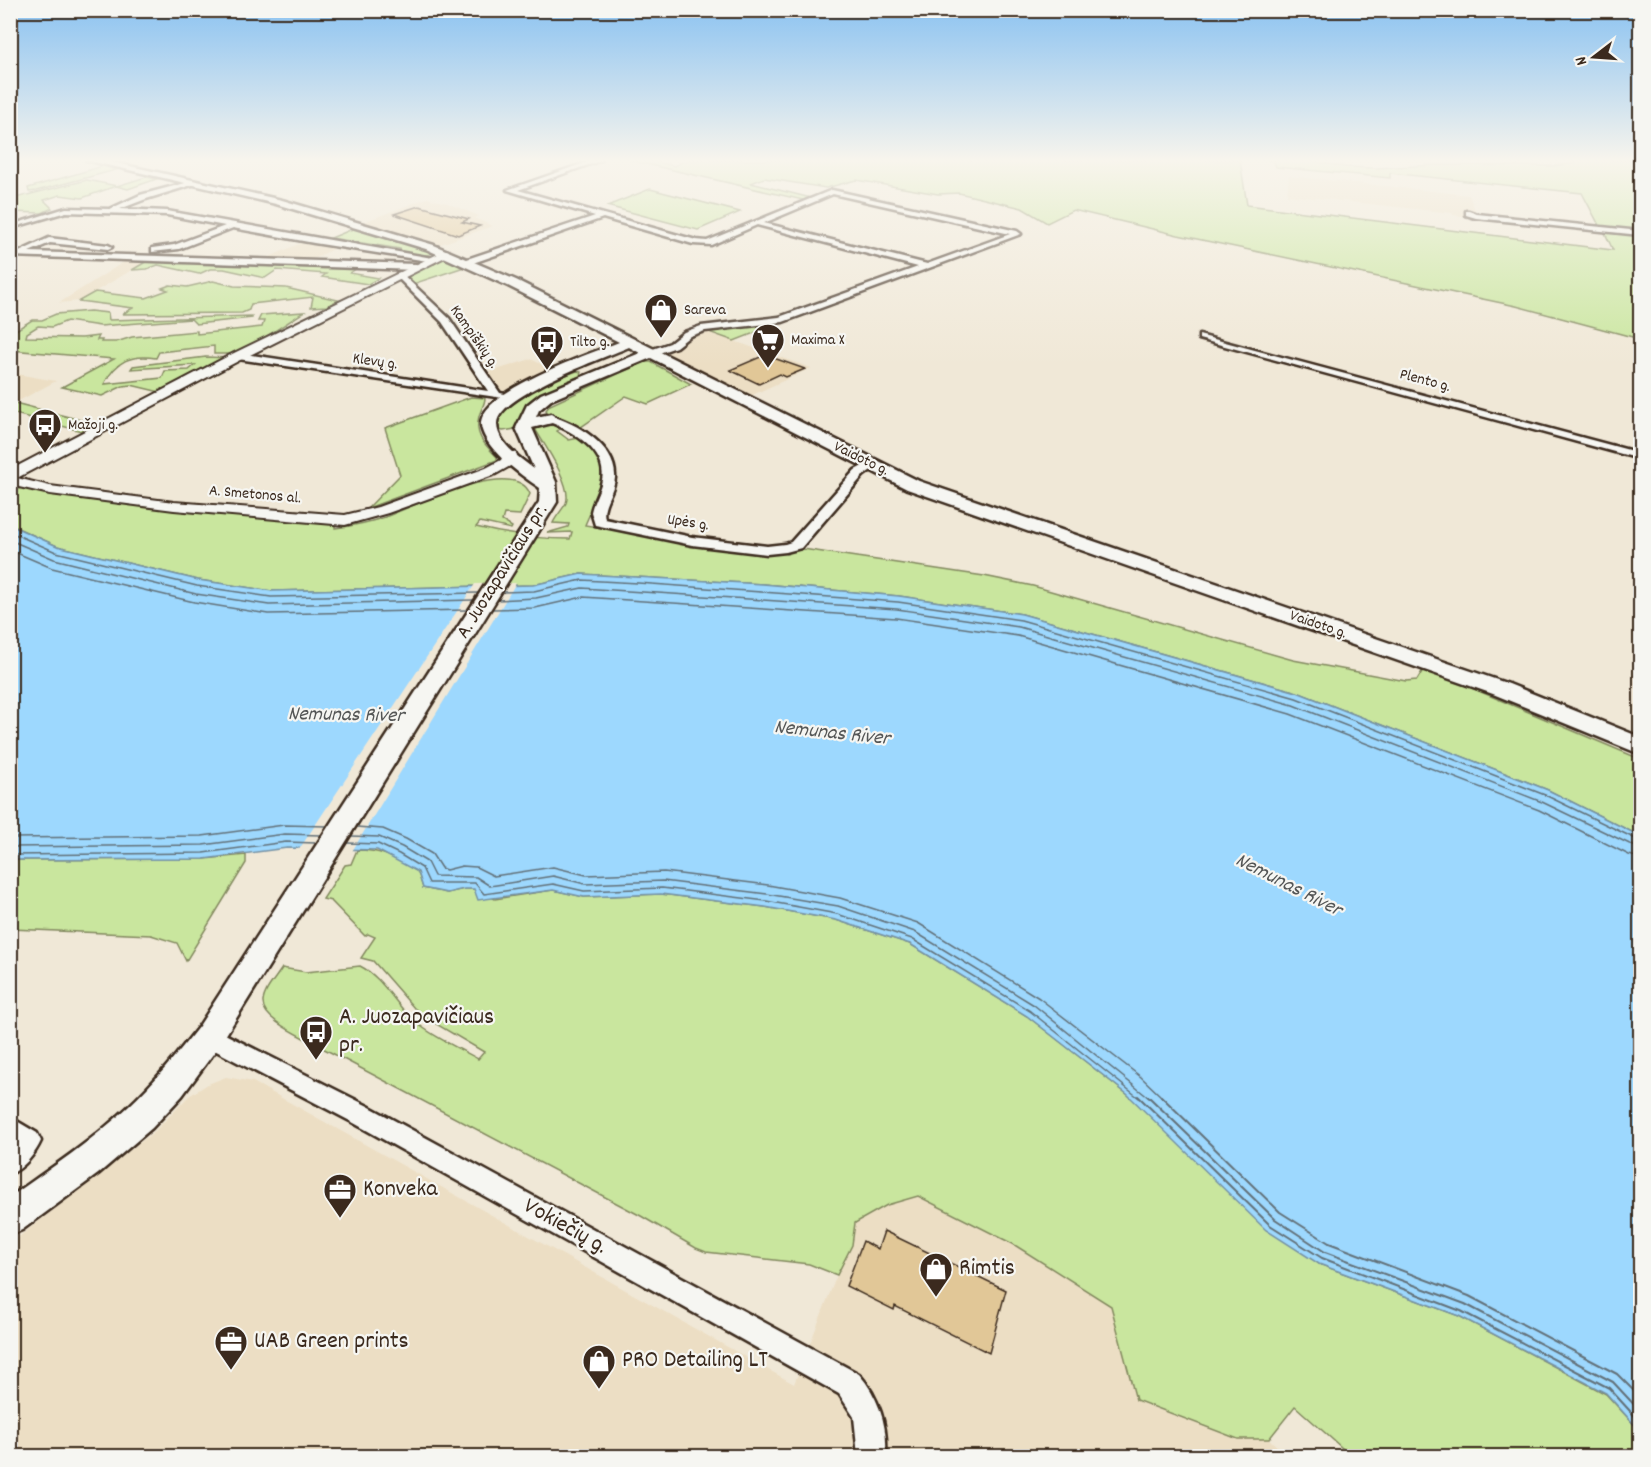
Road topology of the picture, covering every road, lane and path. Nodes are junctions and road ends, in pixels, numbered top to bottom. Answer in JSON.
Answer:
{"nodes":[{"id":1,"x":226,"y":228,"type":"edge"},
{"id":2,"x":248,"y":228,"type":"edge"},
{"id":3,"x":365,"y":228,"type":"edge"},
{"id":4,"x":565,"y":228,"type":"edge"},
{"id":5,"x":651,"y":228,"type":"edge"},
{"id":6,"x":744,"y":228,"type":"edge"},
{"id":7,"x":778,"y":228,"type":"edge"},
{"id":8,"x":997,"y":228,"type":"edge"},
{"id":9,"x":1597,"y":228,"type":"edge"},
{"id":10,"x":1641,"y":233,"type":"edge"},
{"id":11,"x":114,"y":247,"type":"dead end"},
{"id":12,"x":125,"y":248,"type":"dead end"},
{"id":13,"x":446,"y":253,"type":"junction"},
{"id":14,"x":14,"y":254,"type":"edge"},
{"id":15,"x":434,"y":258,"type":"junction"},
{"id":16,"x":467,"y":262,"type":"junction"},
{"id":17,"x":924,"y":266,"type":"junction"},
{"id":18,"x":416,"y":267,"type":"junction"},
{"id":19,"x":400,"y":275,"type":"junction"},
{"id":20,"x":1202,"y":337,"type":"dead end"},
{"id":21,"x":630,"y":342,"type":"junction"},
{"id":22,"x":651,"y":353,"type":"junction"},
{"id":23,"x":238,"y":356,"type":"junction"},
{"id":24,"x":568,"y":369,"type":"junction"},
{"id":25,"x":585,"y":379,"type":"junction"},
{"id":26,"x":501,"y":396,"type":"junction"},
{"id":27,"x":532,"y":408,"type":"junction"},
{"id":28,"x":551,"y":419,"type":"junction"},
{"id":29,"x":524,"y":426,"type":"junction"},
{"id":30,"x":491,"y":433,"type":"junction"},
{"id":31,"x":510,"y":455,"type":"junction"},
{"id":32,"x":1641,"y":456,"type":"edge"},
{"id":33,"x":872,"y":465,"type":"junction"},
{"id":34,"x":536,"y":468,"type":"junction"},
{"id":35,"x":491,"y":471,"type":"junction"},
{"id":36,"x":10,"y":476,"type":"edge"},
{"id":37,"x":10,"y":481,"type":"edge"},
{"id":38,"x":1641,"y":746,"type":"edge"},
{"id":39,"x":209,"y":1036,"type":"junction"},
{"id":40,"x":10,"y":1128,"type":"edge"},
{"id":41,"x":10,"y":1162,"type":"edge"},
{"id":42,"x":10,"y":1218,"type":"edge"},
{"id":43,"x":872,"y":1456,"type":"edge"}],
"edges":[{"from":1,"to":12,"type":"street"},
{"from":2,"to":15,"type":"street"},
{"from":3,"to":13,"type":"main road","name":"Vaidoto g."},
{"from":4,"to":16,"type":"street"},
{"from":5,"to":6,"type":"street"},
{"from":7,"to":17,"type":"street"},
{"from":8,"to":17,"type":"street"},
{"from":9,"to":10,"type":"street"},
{"from":11,"to":14,"type":"street"},
{"from":13,"to":15,"type":"street"},
{"from":13,"to":16,"type":"main road","name":"Vaidoto g."},
{"from":14,"to":18,"type":"street"},
{"from":15,"to":18,"type":"street"},
{"from":16,"to":21,"type":"main road","name":"Vaidoto g."},
{"from":17,"to":22,"type":"street"},
{"from":18,"to":19,"type":"street"},
{"from":19,"to":23,"type":"street"},
{"from":19,"to":26,"type":"street","name":"Kampiškių g."},
{"from":20,"to":32,"type":"street","name":"Plento g."},
{"from":21,"to":22,"type":"main road","name":"Vaidoto g."},
{"from":21,"to":24,"type":"main road"},
{"from":22,"to":25,"type":"main road"},
{"from":22,"to":33,"type":"main road","name":"Vaidoto g."},
{"from":23,"to":26,"type":"street","name":"Klevų g."},
{"from":23,"to":36,"type":"street"},
{"from":24,"to":25,"type":"main road"},
{"from":24,"to":26,"type":"main road"},
{"from":25,"to":27,"type":"main road"},
{"from":26,"to":30,"type":"main road"},
{"from":27,"to":28,"type":"main road"},
{"from":27,"to":29,"type":"main road"},
{"from":28,"to":29,"type":"main road"},
{"from":28,"to":33,"type":"street","name":"Upės g."},
{"from":29,"to":30,"type":"main road"},
{"from":29,"to":34,"type":"main road"},
{"from":30,"to":31,"type":"main road"},
{"from":31,"to":34,"type":"main road"},
{"from":31,"to":35,"type":"street","name":"A. Smetonos al."},
{"from":33,"to":38,"type":"main road","name":"Vaidoto g."},
{"from":34,"to":35,"type":"street","name":"A. Smetonos al."},
{"from":34,"to":39,"type":"main road","name":"A. Juozapavičiaus pr."},
{"from":35,"to":37,"type":"street","name":"A. Smetonos al."},
{"from":39,"to":42,"type":"main road","name":"A. Juozapavičiaus pr."},
{"from":39,"to":43,"type":"street","name":"Vokiečių g."},
{"from":40,"to":41,"type":"street"}]}
